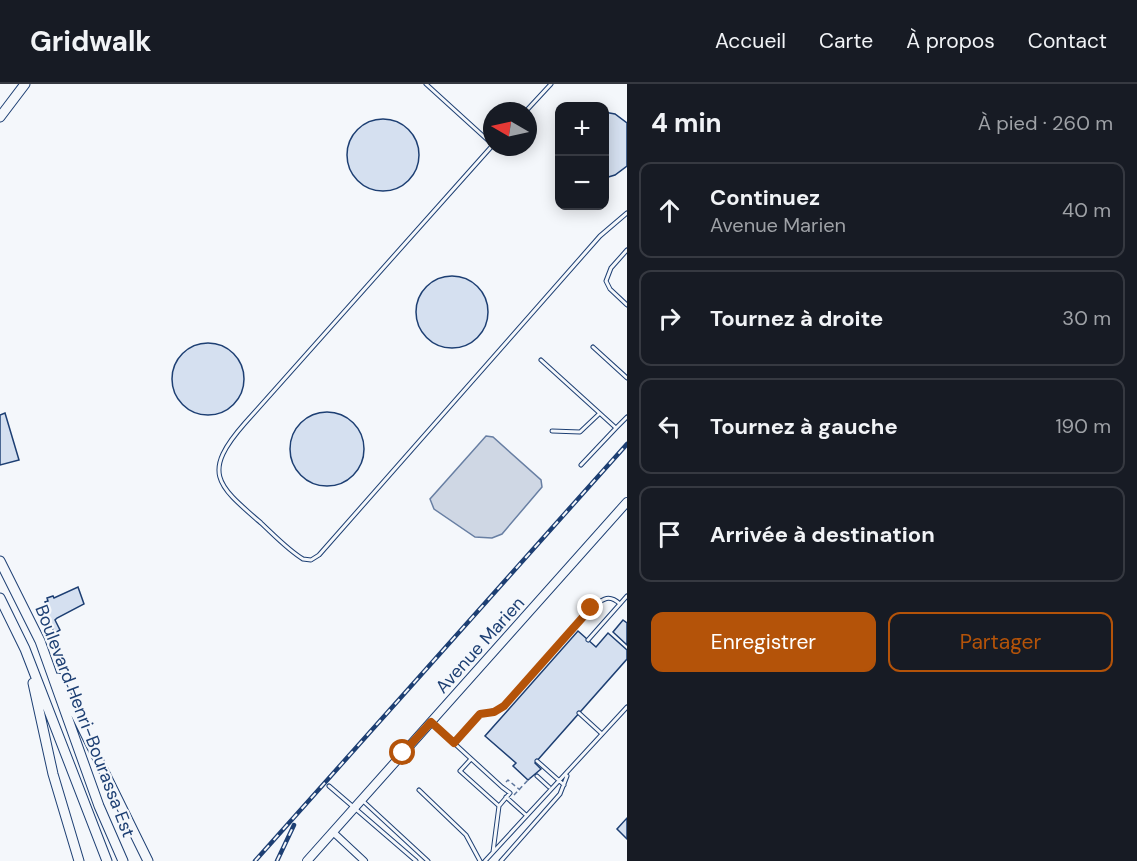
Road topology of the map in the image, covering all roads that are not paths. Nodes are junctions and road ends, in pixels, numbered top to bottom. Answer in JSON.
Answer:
{"nodes":[{"id":1,"x":25,"y":84,"type":"edge"},
{"id":2,"x":426,"y":84,"type":"edge"},
{"id":3,"x":551,"y":84,"type":"edge"},
{"id":4,"x":534,"y":102,"type":"edge"},
{"id":5,"x":0,"y":117,"type":"edge"},
{"id":6,"x":483,"y":137,"type":"edge"},
{"id":7,"x":483,"y":155,"type":"edge"},
{"id":8,"x":627,"y":213,"type":"edge"},
{"id":9,"x":627,"y":250,"type":"edge"},
{"id":10,"x":627,"y":305,"type":"edge"},
{"id":11,"x":593,"y":348,"type":"dead end"},
{"id":12,"x":541,"y":360,"type":"dead end"},
{"id":13,"x":627,"y":378,"type":"edge"},
{"id":14,"x":600,"y":413,"type":"junction"},
{"id":15,"x":627,"y":417,"type":"edge"},
{"id":16,"x":616,"y":428,"type":"junction"},
{"id":17,"x":552,"y":431,"type":"dead end"},
{"id":18,"x":581,"y":465,"type":"dead end"},
{"id":19,"x":627,"y":502,"type":"edge"},
{"id":20,"x":0,"y":561,"type":"edge"},
{"id":21,"x":627,"y":596,"type":"edge"},
{"id":22,"x":0,"y":598,"type":"edge"},
{"id":23,"x":620,"y":604,"type":"junction"},
{"id":24,"x":588,"y":640,"type":"dead end"},
{"id":25,"x":40,"y":641,"type":"junction"},
{"id":26,"x":25,"y":649,"type":"junction"},
{"id":27,"x":627,"y":707,"type":"edge"},
{"id":28,"x":579,"y":713,"type":"dead end"},
{"id":29,"x":431,"y":722,"type":"junction"},
{"id":30,"x":602,"y":735,"type":"junction"},
{"id":31,"x":454,"y":743,"type":"junction"},
{"id":32,"x":471,"y":759,"type":"junction"},
{"id":33,"x":537,"y":761,"type":"dead end"},
{"id":34,"x":568,"y":773,"type":"junction"},
{"id":35,"x":537,"y":776,"type":"dead end"},
{"id":36,"x":559,"y":780,"type":"junction"},
{"id":37,"x":564,"y":785,"type":"junction"},
{"id":38,"x":329,"y":786,"type":"dead end"},
{"id":39,"x":550,"y":788,"type":"junction"},
{"id":40,"x":419,"y":790,"type":"dead end"},
{"id":41,"x":506,"y":797,"type":"junction"},
{"id":42,"x":359,"y":803,"type":"junction"},
{"id":43,"x":498,"y":806,"type":"junction"},
{"id":44,"x":526,"y":815,"type":"junction"},
{"id":45,"x":333,"y":832,"type":"junction"},
{"id":46,"x":493,"y":852,"type":"junction"},
{"id":47,"x":79,"y":861,"type":"edge"},
{"id":48,"x":106,"y":861,"type":"edge"},
{"id":49,"x":123,"y":861,"type":"edge"},
{"id":50,"x":148,"y":861,"type":"edge"},
{"id":51,"x":307,"y":861,"type":"edge"},
{"id":52,"x":364,"y":861,"type":"edge"},
{"id":53,"x":416,"y":861,"type":"edge"},
{"id":54,"x":428,"y":861,"type":"edge"},
{"id":55,"x":482,"y":861,"type":"edge"},
{"id":56,"x":501,"y":861,"type":"edge"}],
"edges":[{"from":1,"to":5,"type":"main road"},
{"from":2,"to":6,"type":"lane"},
{"from":3,"to":4,"type":"lane"},
{"from":7,"to":8,"type":"lane"},
{"from":9,"to":10,"type":"lane"},
{"from":11,"to":13,"type":"lane"},
{"from":12,"to":14,"type":"lane"},
{"from":14,"to":16,"type":"lane"},
{"from":14,"to":17,"type":"lane"},
{"from":15,"to":16,"type":"lane"},
{"from":16,"to":18,"type":"lane"},
{"from":19,"to":29,"type":"street","name":"Avenue Marien"},
{"from":20,"to":25,"type":"main road","name":"Boulevard Henri-Bourassa Est"},
{"from":21,"to":23,"type":"lane"},
{"from":22,"to":26,"type":"main road","name":"Boulevard Henri-Bourassa Est"},
{"from":23,"to":24,"type":"lane"},
{"from":23,"to":31,"type":"lane"},
{"from":25,"to":49,"type":"main road","name":"Boulevard Henri-Bourassa Est"},
{"from":25,"to":50,"type":"main road"},
{"from":26,"to":47,"type":"main road"},
{"from":26,"to":48,"type":"main road","name":"Boulevard Henri-Bourassa Est"},
{"from":27,"to":30,"type":"lane"},
{"from":28,"to":30,"type":"lane"},
{"from":29,"to":31,"type":"lane"},
{"from":29,"to":42,"type":"street","name":"Avenue Marien"},
{"from":30,"to":34,"type":"lane"},
{"from":31,"to":32,"type":"lane"},
{"from":32,"to":41,"type":"lane"},
{"from":32,"to":43,"type":"lane"},
{"from":33,"to":36,"type":"lane"},
{"from":34,"to":36,"type":"lane"},
{"from":34,"to":37,"type":"lane"},
{"from":35,"to":39,"type":"lane"},
{"from":36,"to":37,"type":"lane"},
{"from":36,"to":39,"type":"lane"},
{"from":37,"to":56,"type":"lane"},
{"from":38,"to":42,"type":"lane"},
{"from":39,"to":44,"type":"lane"},
{"from":40,"to":55,"type":"lane"},
{"from":41,"to":43,"type":"lane"},
{"from":41,"to":44,"type":"lane"},
{"from":42,"to":45,"type":"street","name":"Avenue Marien"},
{"from":42,"to":53,"type":"lane"},
{"from":42,"to":54,"type":"lane"},
{"from":43,"to":46,"type":"lane"},
{"from":44,"to":46,"type":"lane"},
{"from":45,"to":51,"type":"street","name":"Avenue Marien"},
{"from":45,"to":52,"type":"street"},
{"from":46,"to":55,"type":"lane"}]}
